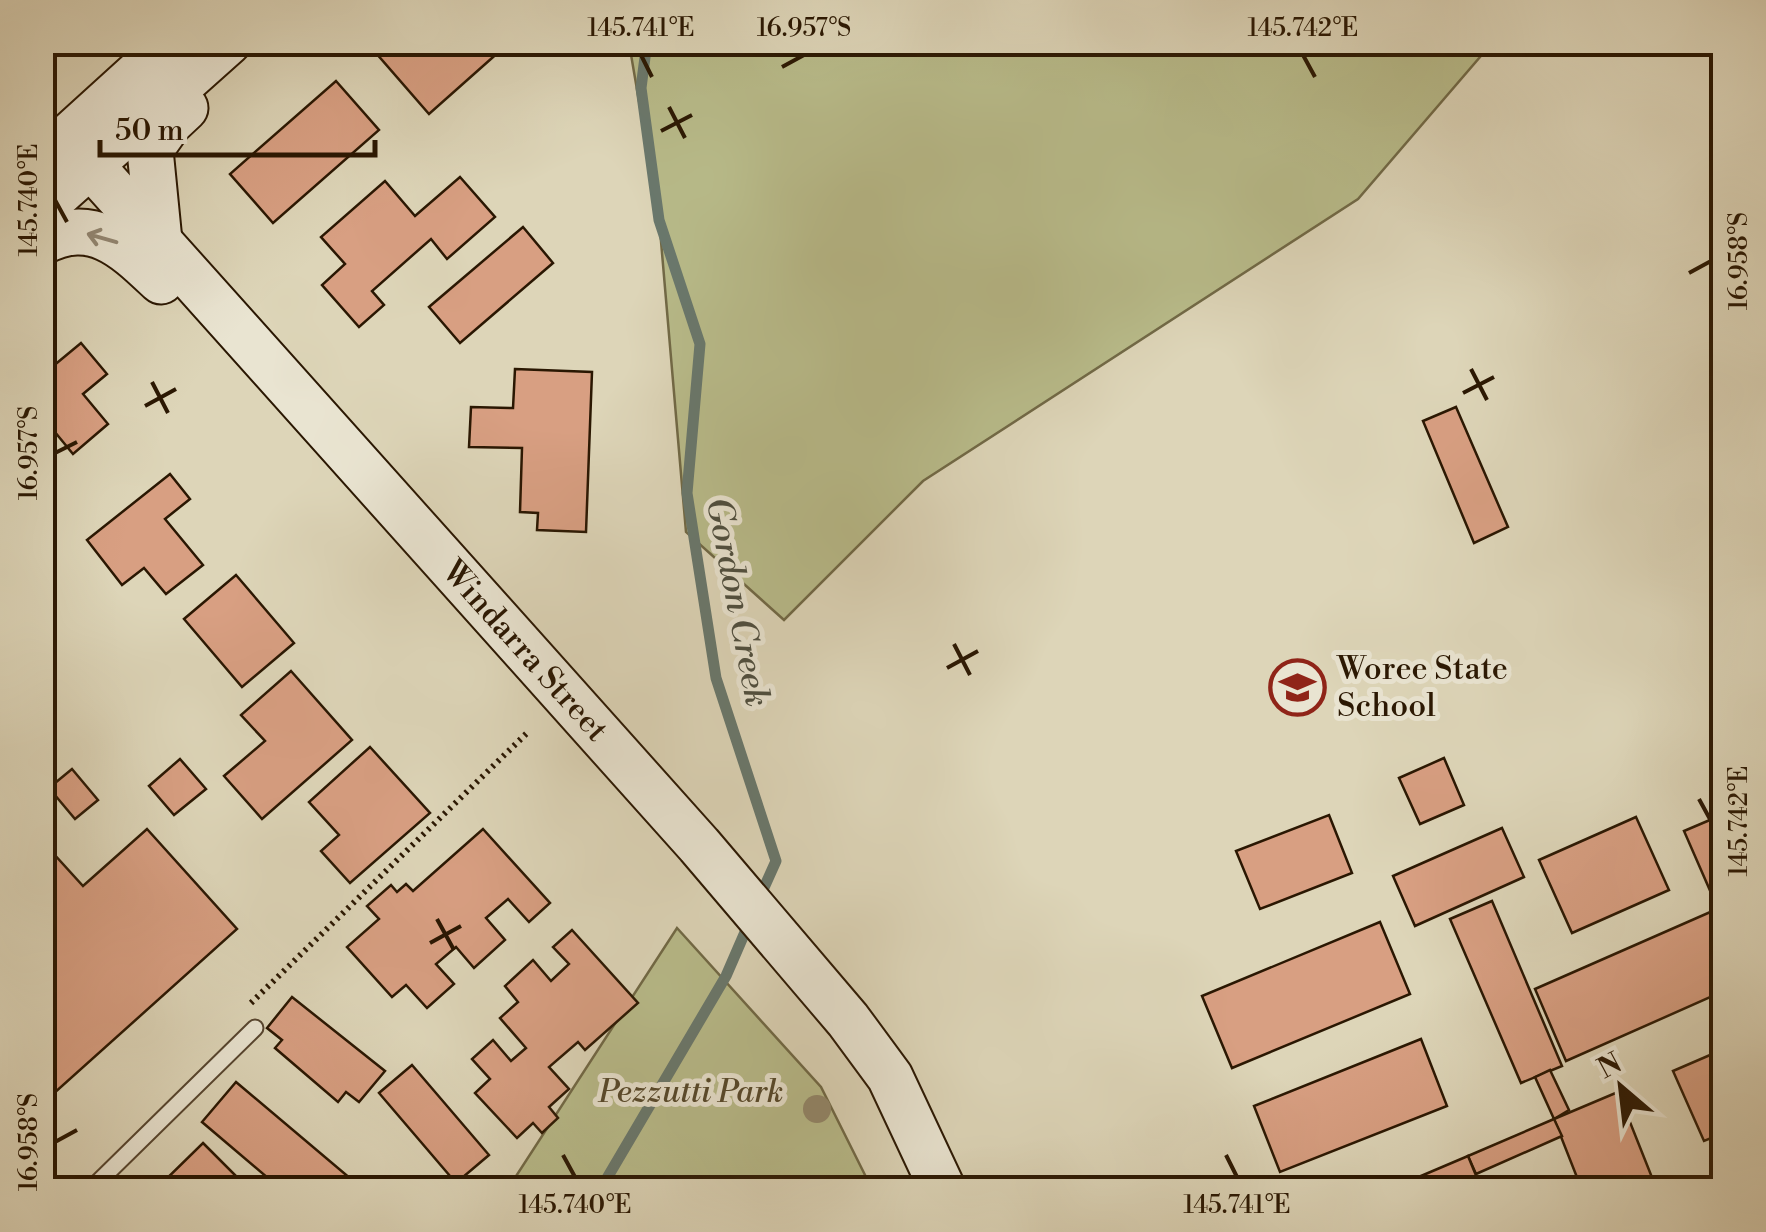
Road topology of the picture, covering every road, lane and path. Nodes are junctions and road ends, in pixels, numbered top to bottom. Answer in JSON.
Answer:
{"nodes":[{"id":1,"x":173,"y":42,"type":"edge"},
{"id":2,"x":228,"y":42,"type":"edge"},
{"id":3,"x":256,"y":42,"type":"edge"},
{"id":4,"x":67,"y":156,"type":"edge"},
{"id":5,"x":42,"y":208,"type":"edge"},
{"id":6,"x":159,"y":241,"type":"junction"},
{"id":7,"x":42,"y":242,"type":"edge"},
{"id":8,"x":427,"y":541,"type":"junction"},
{"id":9,"x":530,"y":731,"type":"dead end"},
{"id":10,"x":240,"y":1014,"type":"dead end"},
{"id":11,"x":255,"y":1028,"type":"dead end"},
{"id":12,"x":90,"y":1190,"type":"edge"},
{"id":13,"x":943,"y":1190,"type":"edge"}],
"edges":[{"from":1,"to":4,"type":"street"},
{"from":2,"to":4,"type":"street"},
{"from":3,"to":6,"type":"street"},
{"from":4,"to":5,"type":"street"},
{"from":4,"to":6,"type":"street","name":"Windarra Street"},
{"from":6,"to":8,"type":"street","name":"Windarra Street"},
{"from":8,"to":7,"type":"street","one_way":true},
{"from":8,"to":13,"type":"street","name":"Windarra Street"},
{"from":9,"to":10,"type":"path"},
{"from":11,"to":12,"type":"lane"}]}
